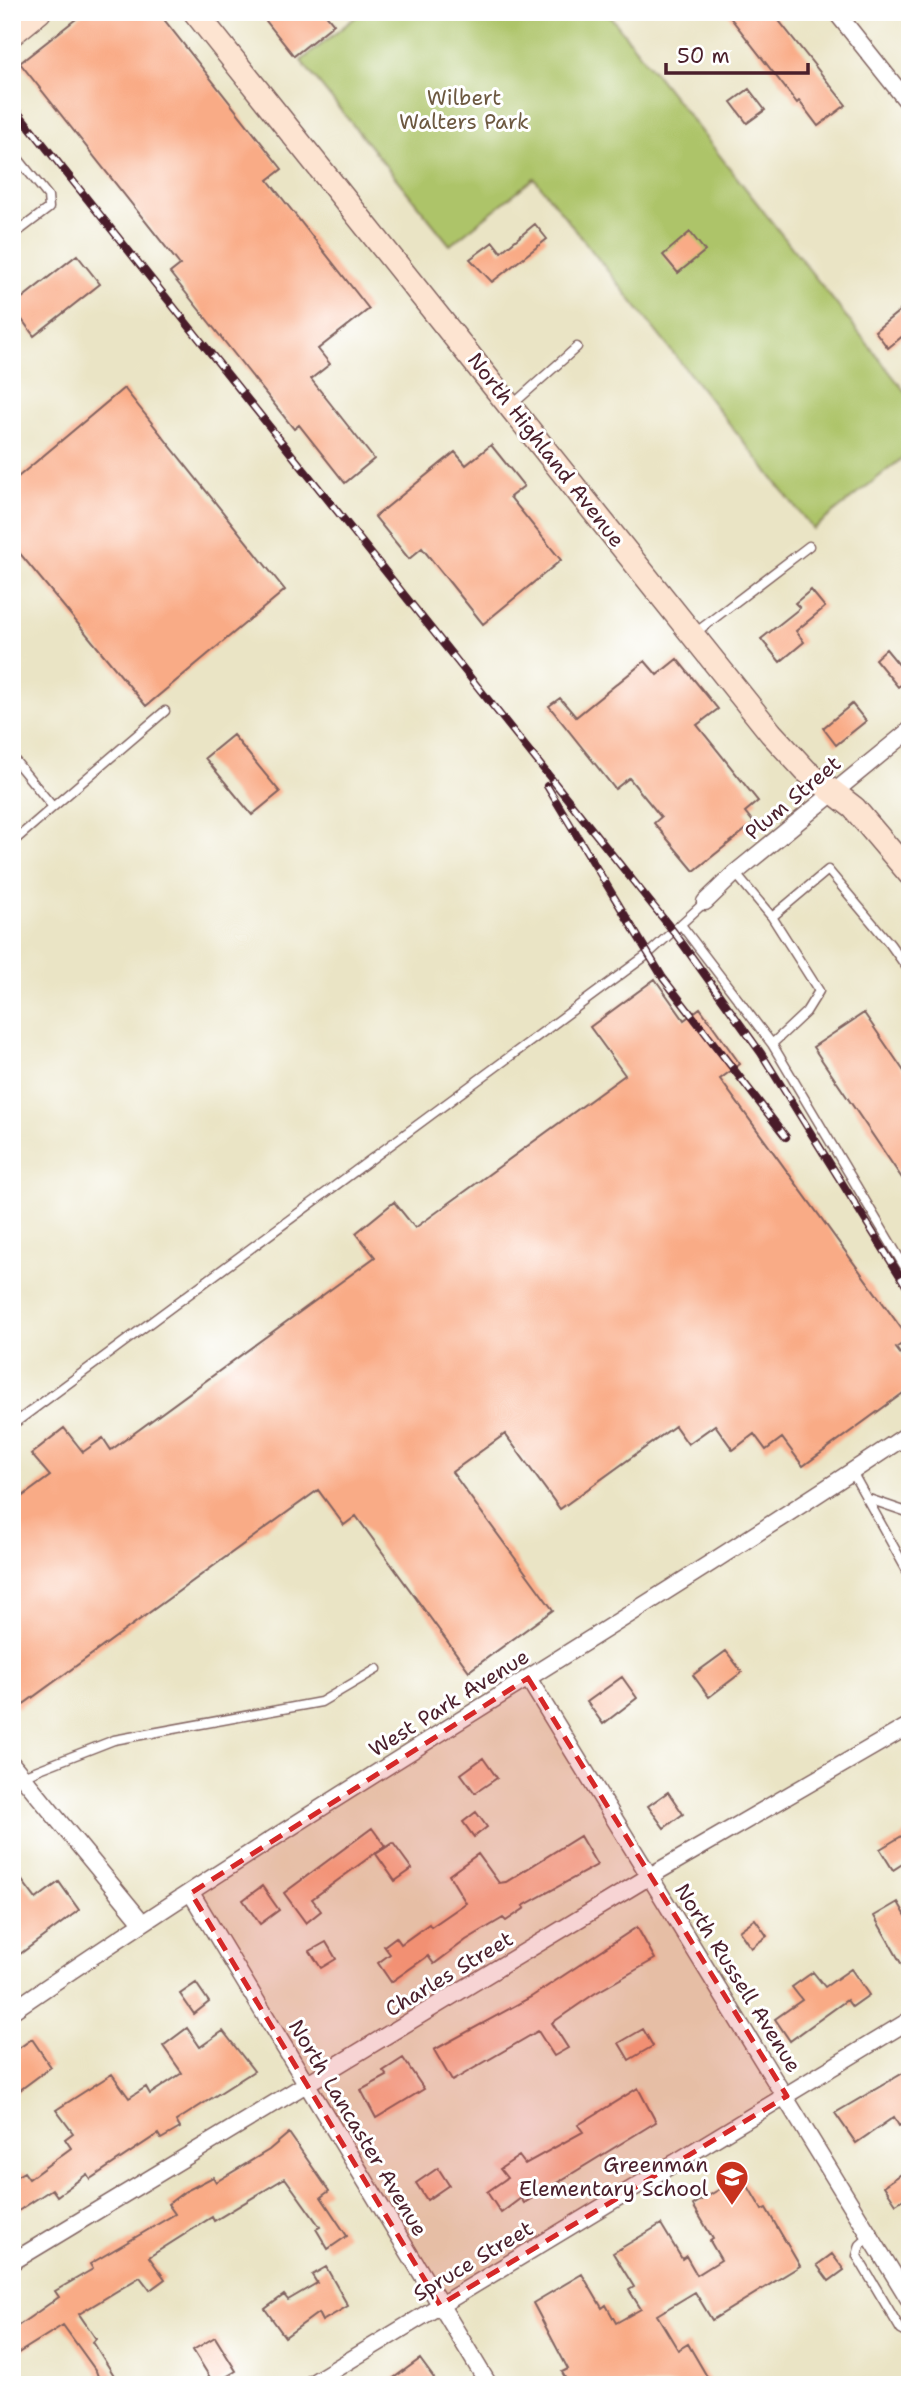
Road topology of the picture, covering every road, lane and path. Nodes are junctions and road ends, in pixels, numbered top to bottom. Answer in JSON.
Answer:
{"nodes":[{"id":1,"x":39,"y":12,"type":"edge"},
{"id":2,"x":195,"y":12,"type":"edge"},
{"id":3,"x":836,"y":12,"type":"edge"},
{"id":4,"x":12,"y":34,"type":"edge"},
{"id":5,"x":910,"y":105,"type":"edge"},
{"id":6,"x":12,"y":151,"type":"edge"},
{"id":7,"x":12,"y":236,"type":"edge"},
{"id":8,"x":577,"y":347,"type":"dead end"},
{"id":9,"x":511,"y":406,"type":"junction"},
{"id":10,"x":809,"y":546,"type":"dead end"},
{"id":11,"x":692,"y":635,"type":"junction"},
{"id":12,"x":165,"y":711,"type":"dead end"},
{"id":13,"x":910,"y":730,"type":"edge"},
{"id":14,"x":12,"y":757,"type":"edge"},
{"id":15,"x":833,"y":792,"type":"junction"},
{"id":16,"x":53,"y":807,"type":"junction"},
{"id":17,"x":12,"y":837,"type":"edge"},
{"id":18,"x":735,"y":873,"type":"junction"},
{"id":19,"x":910,"y":874,"type":"edge"},
{"id":20,"x":705,"y":902,"type":"joint"},
{"id":21,"x":772,"y":917,"type":"junction"},
{"id":22,"x":682,"y":926,"type":"junction"},
{"id":23,"x":910,"y":972,"type":"edge"},
{"id":24,"x":772,"y":1044,"type":"junction"},
{"id":25,"x":910,"y":1276,"type":"edge"},
{"id":26,"x":12,"y":1425,"type":"edge"},
{"id":27,"x":910,"y":1433,"type":"edge"},
{"id":28,"x":852,"y":1472,"type":"junction"},
{"id":29,"x":866,"y":1497,"type":"junction"},
{"id":30,"x":910,"y":1513,"type":"edge"},
{"id":31,"x":910,"y":1576,"type":"edge"},
{"id":32,"x":377,"y":1669,"type":"dead end"},
{"id":33,"x":528,"y":1678,"type":"junction"},
{"id":34,"x":910,"y":1725,"type":"edge"},
{"id":35,"x":17,"y":1770,"type":"edge"},
{"id":36,"x":650,"y":1876,"type":"junction"},
{"id":37,"x":191,"y":1893,"type":"junction"},
{"id":38,"x":142,"y":1922,"type":"junction"},
{"id":39,"x":12,"y":2011,"type":"edge"},
{"id":40,"x":910,"y":2020,"type":"edge"},
{"id":41,"x":308,"y":2084,"type":"junction"},
{"id":42,"x":787,"y":2096,"type":"junction"},
{"id":43,"x":870,"y":2236,"type":"junction"},
{"id":44,"x":12,"y":2262,"type":"edge"},
{"id":45,"x":910,"y":2301,"type":"edge"},
{"id":46,"x":440,"y":2305,"type":"junction"},
{"id":47,"x":910,"y":2335,"type":"edge"},
{"id":48,"x":309,"y":2385,"type":"edge"},
{"id":49,"x":489,"y":2385,"type":"edge"}],
"edges":[{"from":1,"to":4,"type":"street"},
{"from":2,"to":9,"type":"street","name":"North Highland Avenue"},
{"from":3,"to":5,"type":"street"},
{"from":6,"to":7,"type":"lane"},
{"from":8,"to":9,"type":"lane"},
{"from":9,"to":11,"type":"street","name":"North Highland Avenue"},
{"from":10,"to":11,"type":"lane"},
{"from":11,"to":15,"type":"street","name":"North Highland Avenue"},
{"from":12,"to":16,"type":"lane"},
{"from":13,"to":15,"type":"street","name":"Plum Street"},
{"from":14,"to":16,"type":"lane"},
{"from":15,"to":18,"type":"street","name":"Plum Street"},
{"from":15,"to":19,"type":"street","name":"North Highland Avenue"},
{"from":16,"to":17,"type":"lane"},
{"from":18,"to":20,"type":"street","name":"Plum Street"},
{"from":18,"to":21,"type":"lane"},
{"from":20,"to":22,"type":"lane"},
{"from":21,"to":23,"type":"lane"},
{"from":21,"to":24,"type":"lane"},
{"from":22,"to":24,"type":"lane"},
{"from":22,"to":26,"type":"lane"},
{"from":24,"to":25,"type":"lane"},
{"from":27,"to":28,"type":"street","name":"West Park Avenue"},
{"from":28,"to":29,"type":"lane"},
{"from":28,"to":33,"type":"street","name":"West Park Avenue"},
{"from":29,"to":30,"type":"lane"},
{"from":29,"to":31,"type":"lane"},
{"from":32,"to":35,"type":"lane"},
{"from":33,"to":36,"type":"street","name":"North Russell Avenue"},
{"from":33,"to":37,"type":"street","name":"West Park Avenue"},
{"from":34,"to":36,"type":"street","name":"Charles Street"},
{"from":35,"to":38,"type":"street"},
{"from":36,"to":41,"type":"street","name":"Charles Street"},
{"from":36,"to":42,"type":"street","name":"North Russell Avenue"},
{"from":37,"to":38,"type":"street","name":"West Park Avenue"},
{"from":37,"to":41,"type":"street","name":"North Lancaster Avenue"},
{"from":38,"to":39,"type":"street","name":"West Park Avenue"},
{"from":40,"to":42,"type":"street","name":"Spruce Street"},
{"from":41,"to":44,"type":"street","name":"Charles Street"},
{"from":41,"to":46,"type":"street","name":"North Lancaster Avenue"},
{"from":42,"to":43,"type":"street","name":"North Russell Avenue"},
{"from":42,"to":46,"type":"street","name":"Spruce Street"},
{"from":43,"to":45,"type":"street","name":"North Russell Avenue"},
{"from":43,"to":47,"type":"lane"},
{"from":46,"to":48,"type":"street","name":"Spruce Street"},
{"from":46,"to":49,"type":"street","name":"North Lancaster Avenue"}]}
